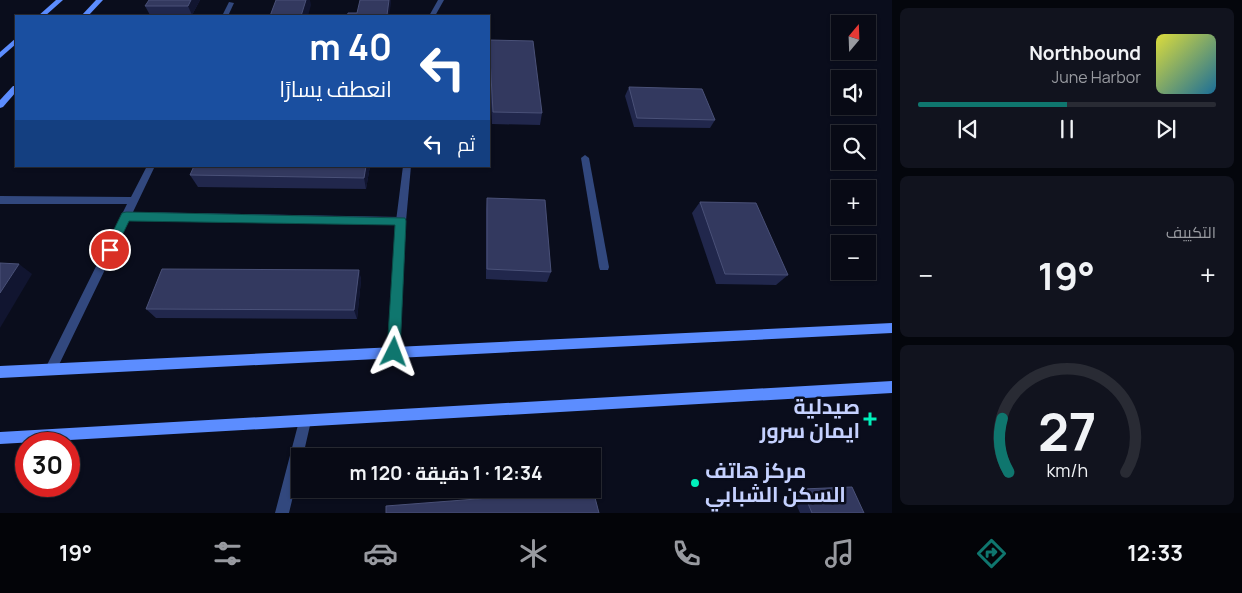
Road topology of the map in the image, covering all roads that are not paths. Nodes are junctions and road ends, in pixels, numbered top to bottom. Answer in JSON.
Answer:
{"nodes":[{"id":1,"x":60,"y":0,"type":"edge"},
{"id":2,"x":100,"y":0,"type":"edge"},
{"id":3,"x":441,"y":0,"type":"edge"},
{"id":4,"x":231,"y":3,"type":"dead end"},
{"id":5,"x":42,"y":15,"type":"edge"},
{"id":6,"x":85,"y":15,"type":"edge"},
{"id":7,"x":225,"y":15,"type":"edge"},
{"id":8,"x":433,"y":15,"type":"edge"},
{"id":9,"x":15,"y":41,"type":"edge"},
{"id":10,"x":0,"y":56,"type":"edge"},
{"id":11,"x":15,"y":89,"type":"edge"},
{"id":12,"x":0,"y":105,"type":"edge"},
{"id":13,"x":585,"y":158,"type":"dead end"},
{"id":14,"x":151,"y":167,"type":"edge"},
{"id":15,"x":407,"y":167,"type":"edge"},
{"id":16,"x":0,"y":200,"type":"edge"},
{"id":17,"x":134,"y":201,"type":"junction"},
{"id":18,"x":126,"y":216,"type":"junction"},
{"id":19,"x":401,"y":221,"type":"junction"},
{"id":20,"x":604,"y":267,"type":"dead end"},
{"id":21,"x":892,"y":328,"type":"edge"},
{"id":22,"x":394,"y":352,"type":"junction"},
{"id":23,"x":51,"y":369,"type":"junction"},
{"id":24,"x":0,"y":372,"type":"edge"},
{"id":25,"x":892,"y":387,"type":"edge"},
{"id":26,"x":305,"y":420,"type":"junction"},
{"id":27,"x":0,"y":438,"type":"edge"},
{"id":28,"x":282,"y":513,"type":"edge"}],
"edges":[{"from":1,"to":5,"type":"street"},
{"from":2,"to":6,"type":"street"},
{"from":3,"to":8,"type":"street"},
{"from":4,"to":7,"type":"street"},
{"from":9,"to":10,"type":"street"},
{"from":11,"to":12,"type":"street"},
{"from":13,"to":20,"type":"street"},
{"from":14,"to":17,"type":"street"},
{"from":15,"to":19,"type":"street"},
{"from":16,"to":17,"type":"street"},
{"from":17,"to":18,"type":"street"},
{"from":18,"to":19,"type":"street"},
{"from":18,"to":23,"type":"street"},
{"from":19,"to":22,"type":"street"},
{"from":21,"to":22,"type":"street"},
{"from":22,"to":23,"type":"street"},
{"from":23,"to":24,"type":"street"},
{"from":25,"to":26,"type":"street"},
{"from":26,"to":27,"type":"street"},
{"from":26,"to":28,"type":"street"}]}
